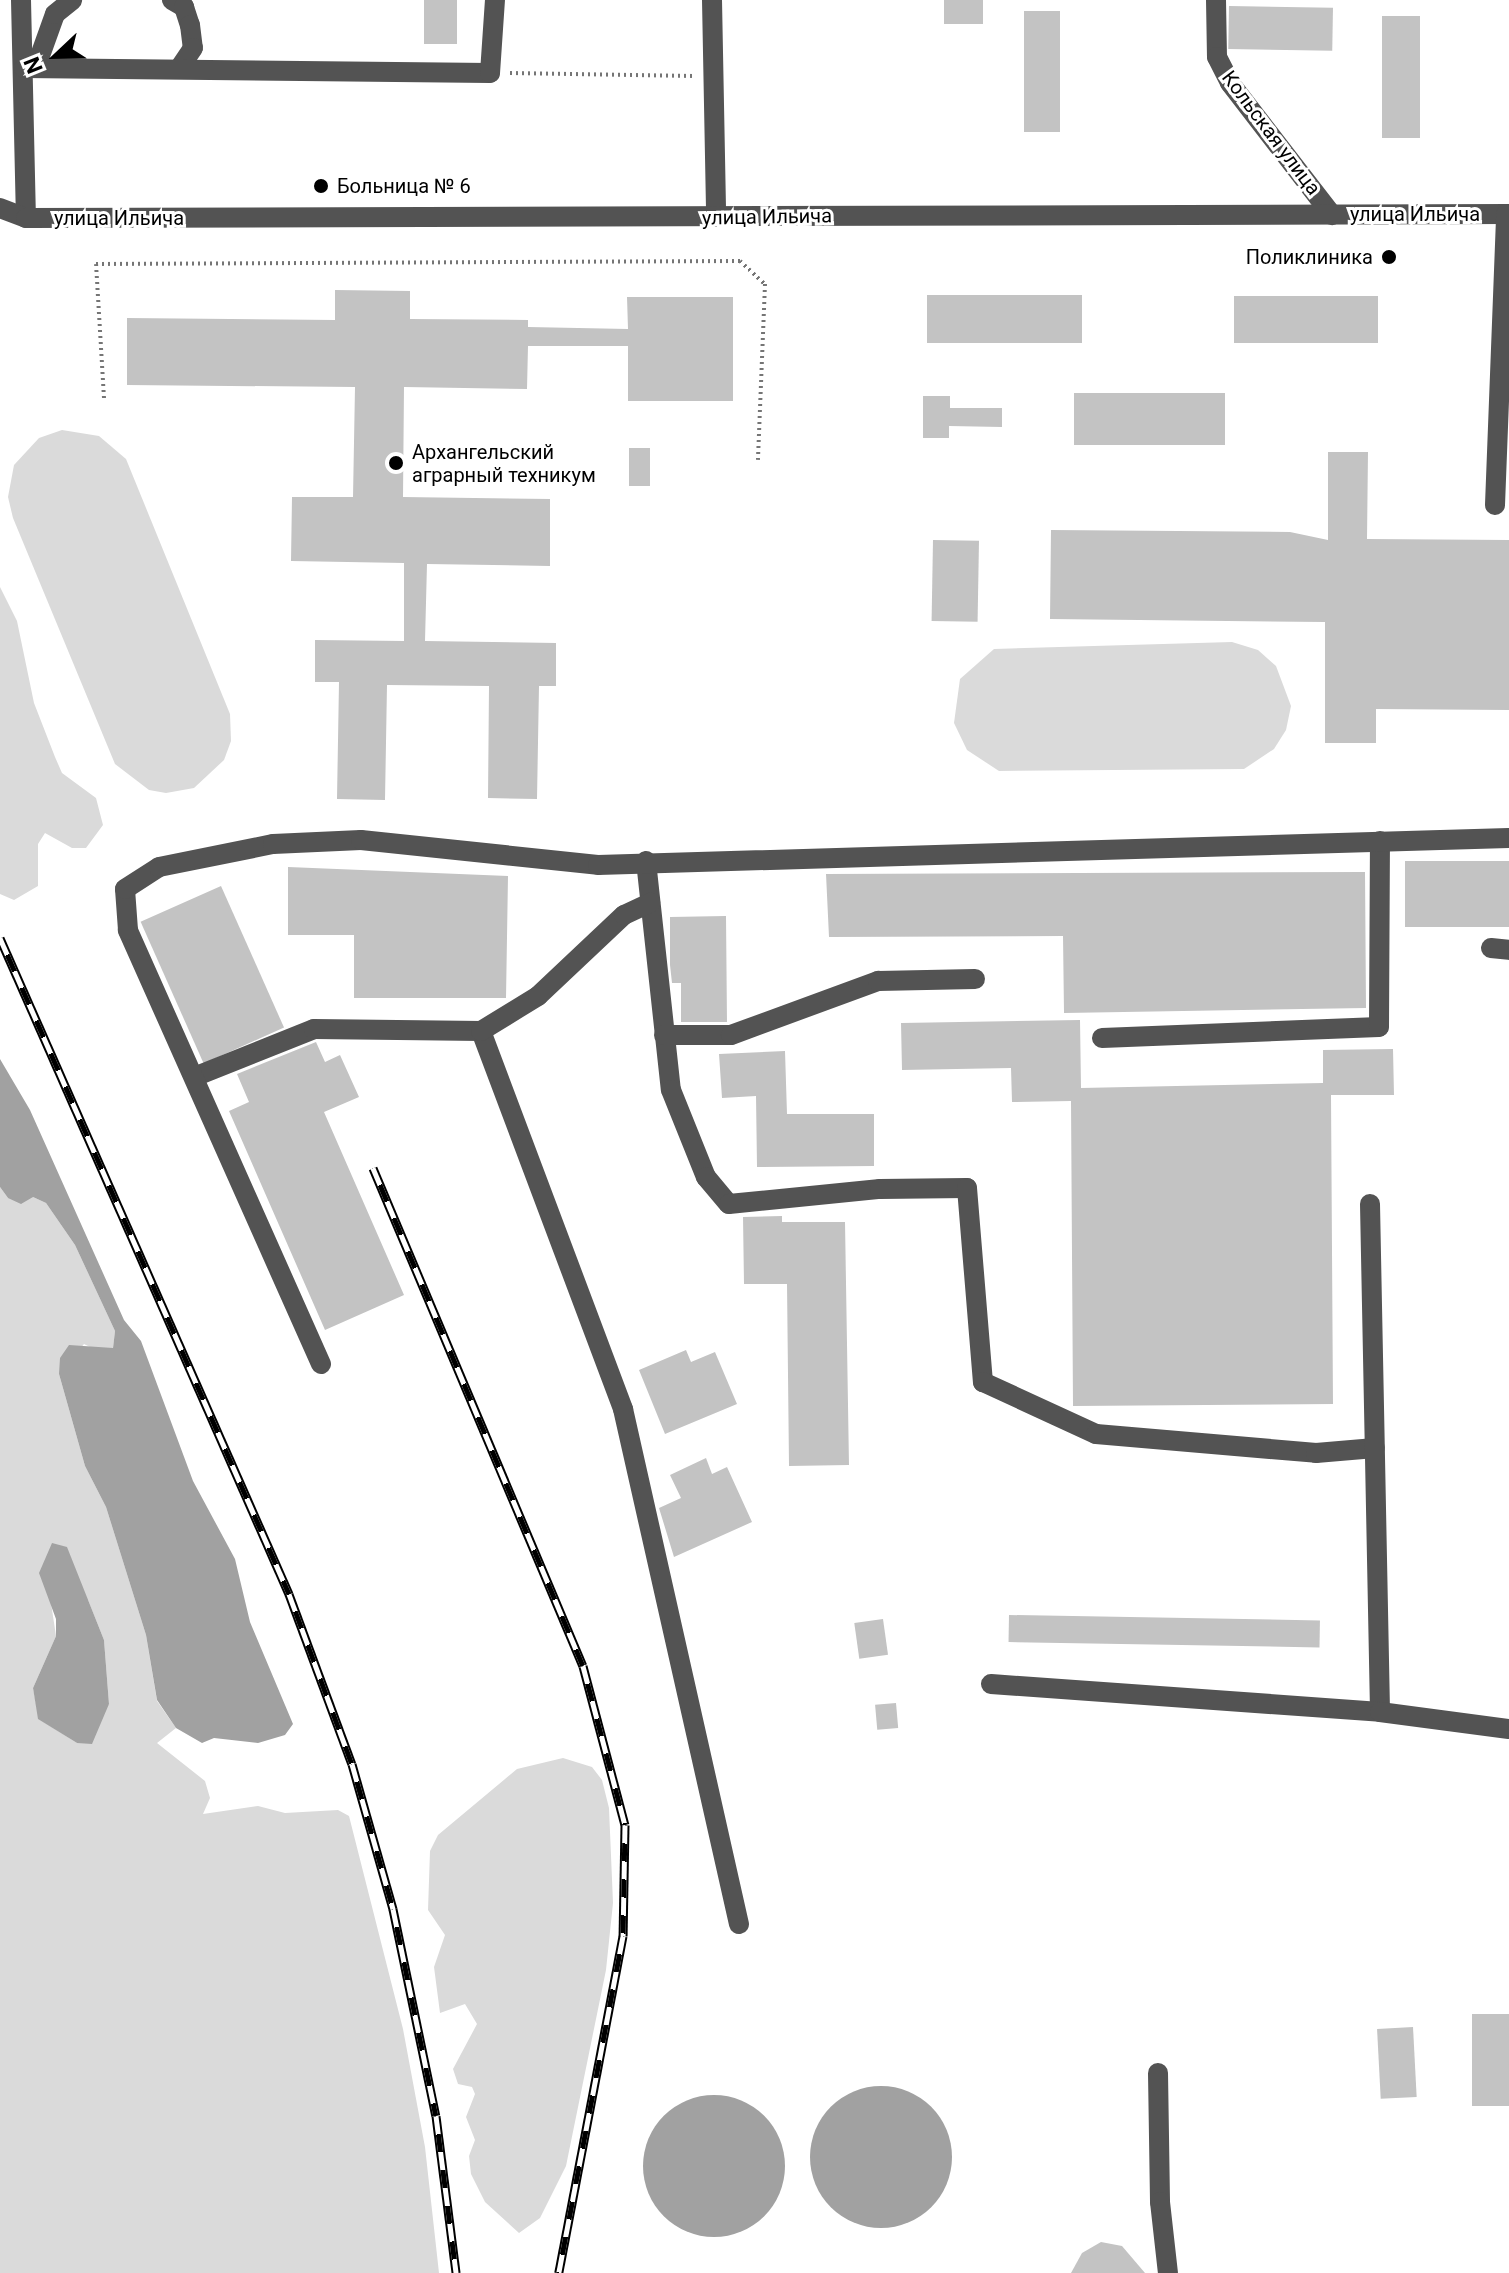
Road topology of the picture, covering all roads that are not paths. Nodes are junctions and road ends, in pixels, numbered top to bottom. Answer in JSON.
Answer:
{"nodes":[{"id":1,"x":21,"y":0,"type":"edge"},
{"id":2,"x":72,"y":0,"type":"edge"},
{"id":3,"x":172,"y":0,"type":"edge"},
{"id":4,"x":495,"y":0,"type":"edge"},
{"id":5,"x":712,"y":0,"type":"edge"},
{"id":6,"x":1216,"y":0,"type":"edge"},
{"id":7,"x":30,"y":68,"type":"junction"},
{"id":8,"x":179,"y":69,"type":"junction"},
{"id":9,"x":0,"y":208,"type":"edge"},
{"id":10,"x":1507,"y":214,"type":"edge"},
{"id":11,"x":1332,"y":215,"type":"junction"},
{"id":12,"x":716,"y":217,"type":"junction"},
{"id":13,"x":26,"y":218,"type":"junction"},
{"id":14,"x":1495,"y":505,"type":"dead end"},
{"id":15,"x":1509,"y":838,"type":"edge"},
{"id":16,"x":1380,"y":841,"type":"junction"},
{"id":17,"x":646,"y":861,"type":"junction"},
{"id":18,"x":650,"y":903,"type":"junction"},
{"id":19,"x":975,"y":979,"type":"dead end"},
{"id":20,"x":481,"y":1031,"type":"junction"},
{"id":21,"x":664,"y":1035,"type":"junction"},
{"id":22,"x":1102,"y":1038,"type":"dead end"},
{"id":23,"x":194,"y":1077,"type":"junction"},
{"id":24,"x":1370,"y":1204,"type":"dead end"},
{"id":25,"x":321,"y":1364,"type":"dead end"},
{"id":26,"x":1375,"y":1448,"type":"junction"},
{"id":27,"x":991,"y":1684,"type":"dead end"},
{"id":28,"x":1380,"y":1712,"type":"junction"},
{"id":29,"x":1509,"y":1729,"type":"edge"},
{"id":30,"x":739,"y":1924,"type":"dead end"},
{"id":31,"x":1158,"y":2073,"type":"dead end"},
{"id":32,"x":1168,"y":2273,"type":"edge"}],
"edges":[{"from":1,"to":7,"type":"street"},
{"from":2,"to":7,"type":"street"},
{"from":3,"to":8,"type":"street"},
{"from":4,"to":8,"type":"street"},
{"from":5,"to":12,"type":"street"},
{"from":6,"to":11,"type":"street","name":"Кольская улица"},
{"from":7,"to":8,"type":"street"},
{"from":7,"to":13,"type":"street"},
{"from":9,"to":13,"type":"street"},
{"from":10,"to":11,"type":"street","name":"улица Ильича"},
{"from":10,"to":14,"type":"street"},
{"from":11,"to":12,"type":"street","name":"улица Ильича"},
{"from":12,"to":13,"type":"street","name":"улица Ильича"},
{"from":15,"to":16,"type":"street"},
{"from":16,"to":17,"type":"street"},
{"from":16,"to":22,"type":"street"},
{"from":17,"to":18,"type":"street"},
{"from":17,"to":23,"type":"street"},
{"from":18,"to":20,"type":"street"},
{"from":18,"to":21,"type":"street"},
{"from":19,"to":21,"type":"street"},
{"from":20,"to":23,"type":"street"},
{"from":20,"to":30,"type":"street"},
{"from":21,"to":26,"type":"street"},
{"from":23,"to":25,"type":"street"},
{"from":24,"to":26,"type":"street"},
{"from":26,"to":28,"type":"street"},
{"from":27,"to":28,"type":"street"},
{"from":28,"to":29,"type":"street"},
{"from":31,"to":32,"type":"street"}]}
